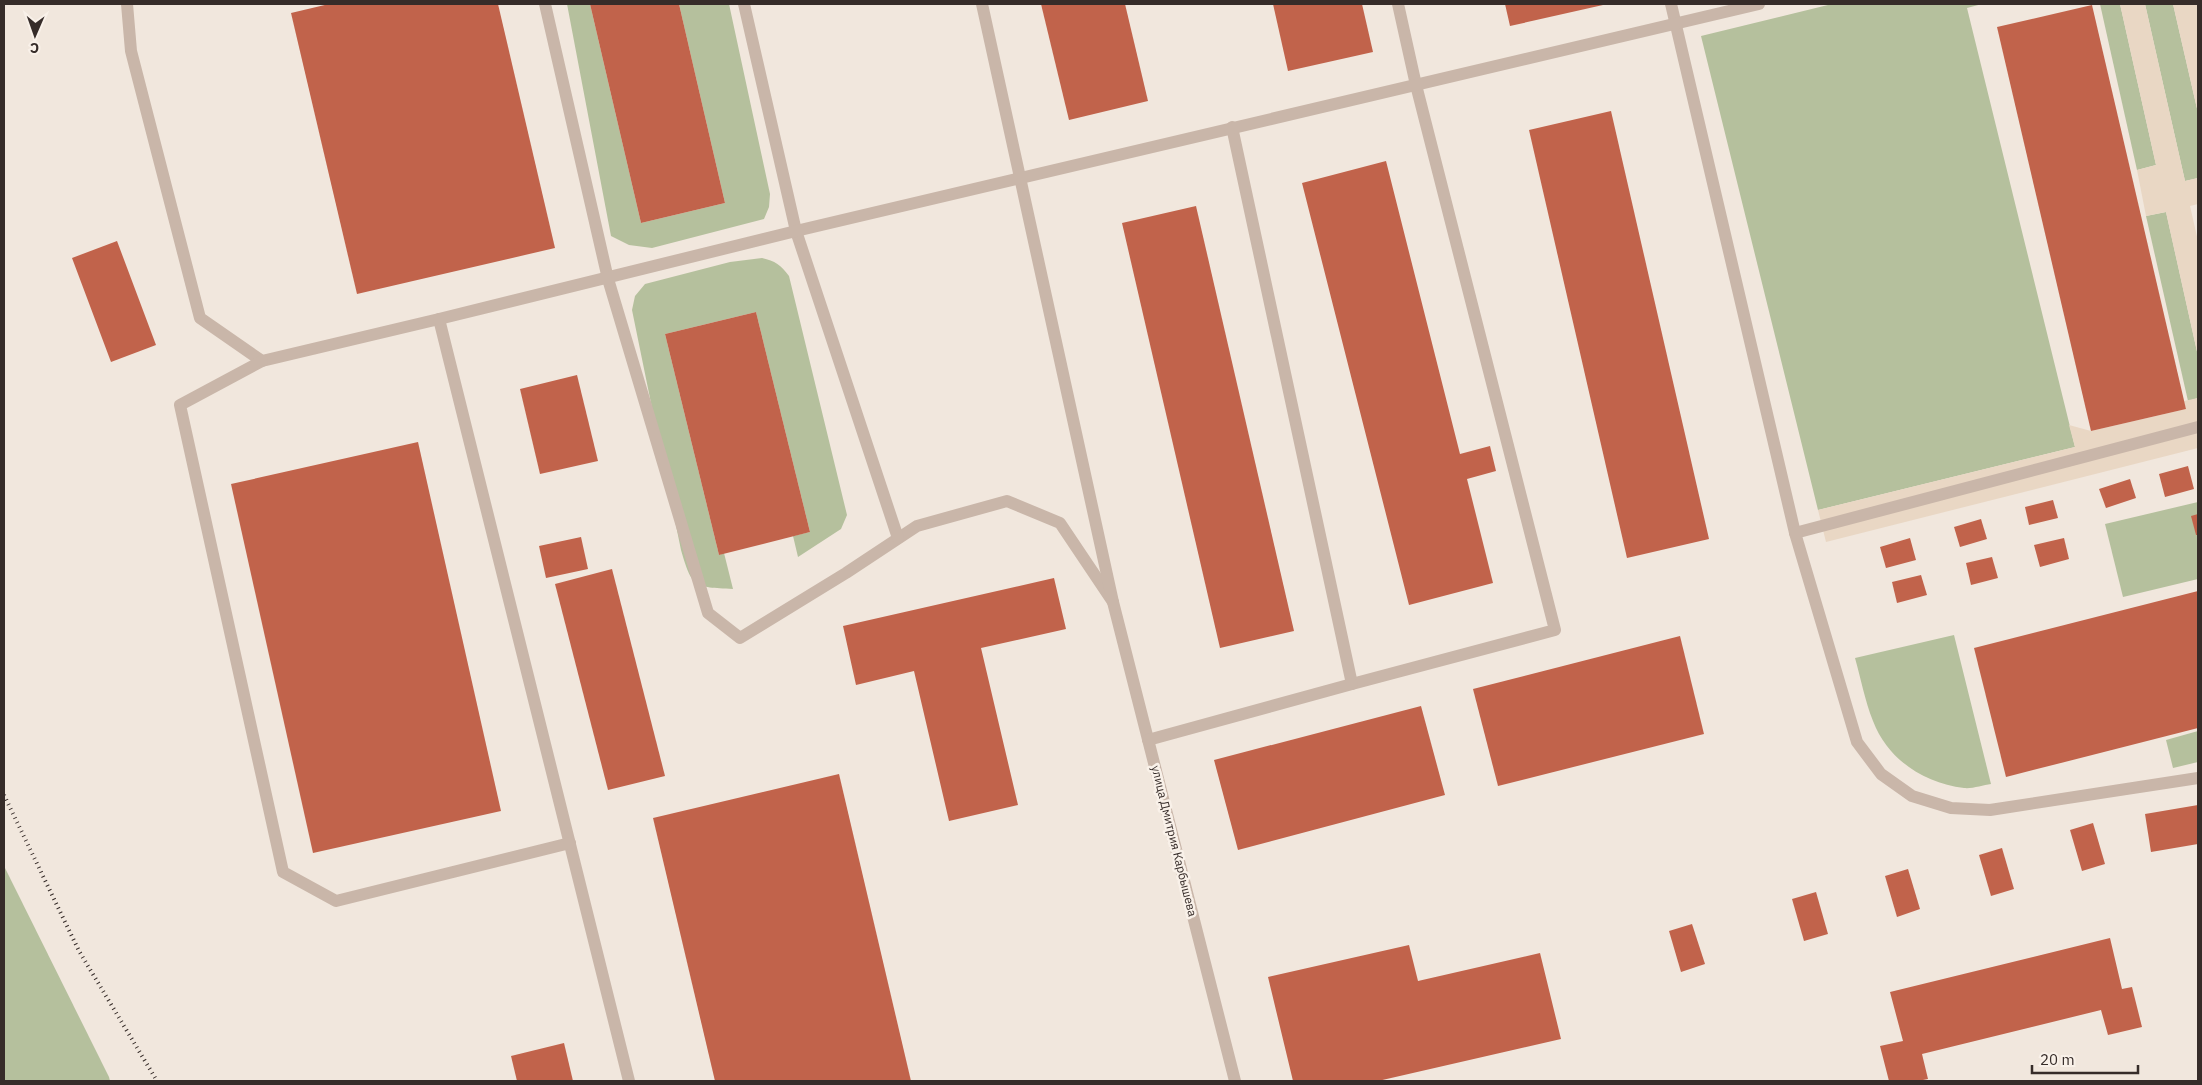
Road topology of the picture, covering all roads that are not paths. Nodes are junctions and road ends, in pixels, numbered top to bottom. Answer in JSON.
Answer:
{"nodes":[{"id":1,"x":126,"y":4,"type":"edge"},
{"id":2,"x":545,"y":4,"type":"edge"},
{"id":3,"x":744,"y":4,"type":"edge"},
{"id":4,"x":982,"y":4,"type":"edge"},
{"id":5,"x":1398,"y":4,"type":"edge"},
{"id":6,"x":1671,"y":4,"type":"edge"},
{"id":7,"x":1759,"y":4,"type":"edge"},
{"id":8,"x":1676,"y":23,"type":"junction"},
{"id":9,"x":1416,"y":85,"type":"junction"},
{"id":10,"x":1232,"y":127,"type":"junction"},
{"id":11,"x":1022,"y":177,"type":"junction"},
{"id":12,"x":796,"y":230,"type":"junction"},
{"id":13,"x":608,"y":279,"type":"junction"},
{"id":14,"x":438,"y":319,"type":"junction"},
{"id":15,"x":262,"y":361,"type":"junction"},
{"id":16,"x":2198,"y":427,"type":"edge"},
{"id":17,"x":1794,"y":533,"type":"junction"},
{"id":18,"x":898,"y":538,"type":"junction"},
{"id":19,"x":1113,"y":602,"type":"junction"},
{"id":20,"x":1352,"y":684,"type":"junction"},
{"id":21,"x":1148,"y":740,"type":"junction"},
{"id":22,"x":2198,"y":778,"type":"edge"},
{"id":23,"x":570,"y":843,"type":"junction"},
{"id":24,"x":629,"y":1081,"type":"edge"},
{"id":25,"x":1235,"y":1081,"type":"edge"}],
"edges":[{"from":1,"to":15,"type":"street"},
{"from":2,"to":13,"type":"street"},
{"from":3,"to":12,"type":"street"},
{"from":4,"to":11,"type":"street","name":"улица Дмитрия Карбышева"},
{"from":5,"to":9,"type":"street"},
{"from":6,"to":8,"type":"street"},
{"from":7,"to":8,"type":"street"},
{"from":8,"to":9,"type":"street"},
{"from":8,"to":17,"type":"street"},
{"from":9,"to":10,"type":"street"},
{"from":9,"to":20,"type":"street"},
{"from":10,"to":11,"type":"street"},
{"from":10,"to":20,"type":"street"},
{"from":11,"to":12,"type":"street"},
{"from":11,"to":19,"type":"street","name":"улица Дмитрия Карбышева"},
{"from":12,"to":13,"type":"street"},
{"from":12,"to":18,"type":"street"},
{"from":13,"to":14,"type":"street"},
{"from":13,"to":18,"type":"street"},
{"from":14,"to":15,"type":"street"},
{"from":14,"to":23,"type":"street"},
{"from":15,"to":23,"type":"street"},
{"from":16,"to":17,"type":"street"},
{"from":17,"to":22,"type":"street"},
{"from":18,"to":19,"type":"street"},
{"from":19,"to":21,"type":"street","name":"улица Дмитрия Карбышева"},
{"from":20,"to":21,"type":"street"},
{"from":21,"to":25,"type":"street","name":"улица Дмитрия Карбышева"},
{"from":23,"to":24,"type":"street"}]}
